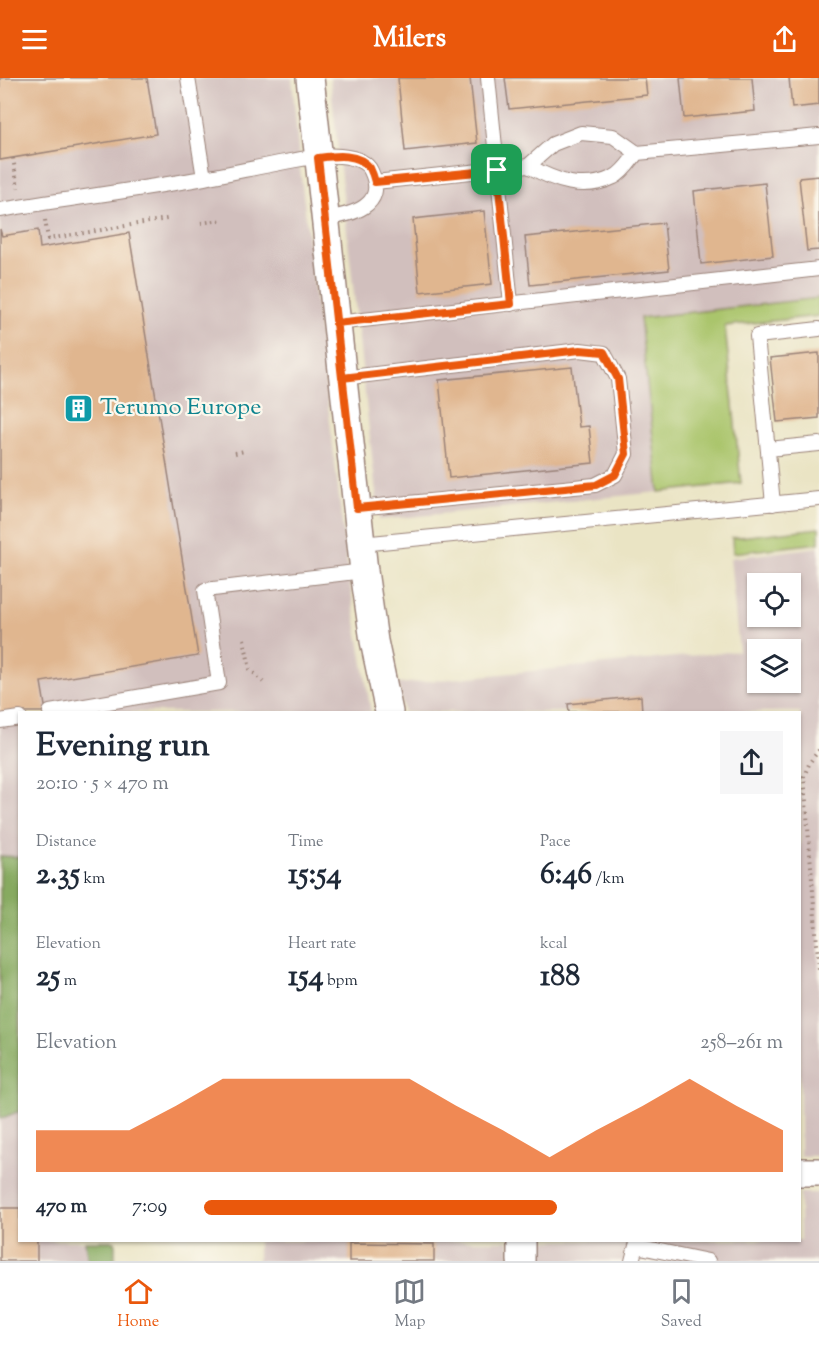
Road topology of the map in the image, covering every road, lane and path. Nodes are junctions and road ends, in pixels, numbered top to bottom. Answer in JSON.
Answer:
{"nodes":[{"id":1,"x":188,"y":78,"type":"edge"},
{"id":2,"x":310,"y":78,"type":"edge"},
{"id":3,"x":488,"y":78,"type":"edge"},
{"id":4,"x":819,"y":136,"type":"edge"},
{"id":5,"x":637,"y":153,"type":"junction"},
{"id":6,"x":12,"y":158,"type":"dead end"},
{"id":7,"x":318,"y":158,"type":"junction"},
{"id":8,"x":528,"y":166,"type":"junction"},
{"id":9,"x":497,"y":170,"type":"junction"},
{"id":10,"x":204,"y":178,"type":"junction"},
{"id":11,"x":375,"y":182,"type":"junction"},
{"id":12,"x":18,"y":188,"type":"dead end"},
{"id":13,"x":0,"y":210,"type":"edge"},
{"id":14,"x":44,"y":214,"type":"dead end"},
{"id":15,"x":167,"y":219,"type":"dead end"},
{"id":16,"x":324,"y":219,"type":"junction"},
{"id":17,"x":221,"y":220,"type":"dead end"},
{"id":18,"x":201,"y":223,"type":"dead end"},
{"id":19,"x":819,"y":269,"type":"edge"},
{"id":20,"x":511,"y":304,"type":"junction"},
{"id":21,"x":336,"y":323,"type":"junction"},
{"id":22,"x":819,"y":329,"type":"edge"},
{"id":23,"x":342,"y":378,"type":"junction"},
{"id":24,"x":819,"y":444,"type":"edge"},
{"id":25,"x":768,"y":449,"type":"junction"},
{"id":26,"x":245,"y":450,"type":"dead end"},
{"id":27,"x":235,"y":453,"type":"dead end"},
{"id":28,"x":819,"y":499,"type":"edge"},
{"id":29,"x":773,"y":504,"type":"junction"},
{"id":30,"x":357,"y":508,"type":"junction"},
{"id":31,"x":361,"y":543,"type":"junction"},
{"id":32,"x":364,"y":571,"type":"junction"},
{"id":33,"x":244,"y":639,"type":"dead end"},
{"id":34,"x":263,"y":682,"type":"dead end"},
{"id":35,"x":56,"y":711,"type":"edge"},
{"id":36,"x":388,"y":711,"type":"edge"},
{"id":37,"x":18,"y":718,"type":"edge"},
{"id":38,"x":0,"y":721,"type":"edge"},
{"id":39,"x":819,"y":750,"type":"edge"},
{"id":40,"x":819,"y":970,"type":"edge"},
{"id":41,"x":801,"y":1172,"type":"edge"},
{"id":42,"x":819,"y":1172,"type":"edge"},
{"id":43,"x":632,"y":1261,"type":"edge"},
{"id":44,"x":708,"y":1261,"type":"edge"}],
"edges":[{"from":1,"to":10,"type":"lane"},
{"from":2,"to":7,"type":"street"},
{"from":3,"to":9,"type":"lane"},
{"from":4,"to":5,"type":"lane"},
{"from":5,"to":8,"type":"lane"},
{"from":5,"to":8,"type":"lane"},
{"from":6,"to":12,"type":"path"},
{"from":7,"to":10,"type":"lane"},
{"from":7,"to":11,"type":"lane"},
{"from":7,"to":16,"type":"street"},
{"from":8,"to":9,"type":"lane"},
{"from":9,"to":11,"type":"lane"},
{"from":9,"to":20,"type":"lane"},
{"from":10,"to":13,"type":"lane"},
{"from":11,"to":16,"type":"lane"},
{"from":14,"to":15,"type":"path"},
{"from":16,"to":21,"type":"street"},
{"from":17,"to":18,"type":"path"},
{"from":19,"to":20,"type":"lane"},
{"from":20,"to":21,"type":"lane"},
{"from":21,"to":23,"type":"street"},
{"from":22,"to":25,"type":"lane"},
{"from":23,"to":30,"type":"street"},
{"from":23,"to":30,"type":"lane"},
{"from":24,"to":25,"type":"lane"},
{"from":25,"to":29,"type":"lane"},
{"from":26,"to":27,"type":"path"},
{"from":28,"to":29,"type":"lane"},
{"from":29,"to":31,"type":"lane"},
{"from":30,"to":31,"type":"street"},
{"from":31,"to":32,"type":"street"},
{"from":32,"to":35,"type":"lane"},
{"from":32,"to":36,"type":"street"},
{"from":33,"to":34,"type":"path"},
{"from":37,"to":38,"type":"lane"},
{"from":39,"to":40,"type":"path"},
{"from":41,"to":42,"type":"street"},
{"from":43,"to":44,"type":"lane"}]}
